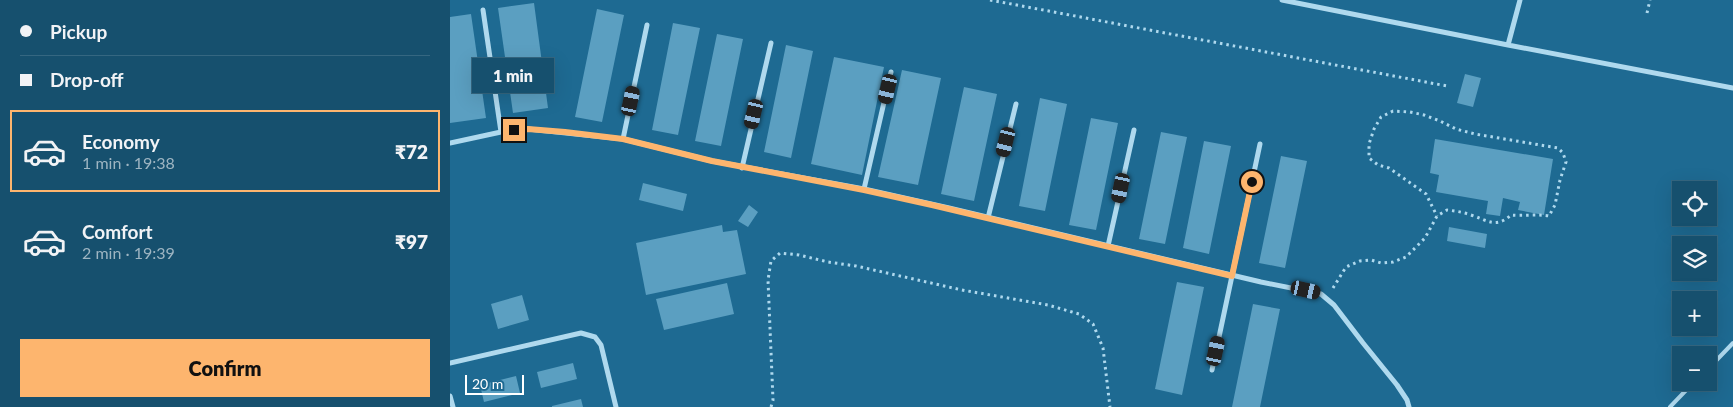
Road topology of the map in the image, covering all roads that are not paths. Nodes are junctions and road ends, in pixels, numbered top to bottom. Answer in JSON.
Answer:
{"nodes":[{"id":1,"x":1282,"y":0,"type":"edge"},
{"id":2,"x":1520,"y":0,"type":"edge"},
{"id":3,"x":483,"y":10,"type":"dead end"},
{"id":4,"x":647,"y":25,"type":"dead end"},
{"id":5,"x":771,"y":42,"type":"dead end"},
{"id":6,"x":1508,"y":45,"type":"junction"},
{"id":7,"x":892,"y":72,"type":"dead end"},
{"id":8,"x":1733,"y":88,"type":"edge"},
{"id":9,"x":1016,"y":104,"type":"dead end"},
{"id":10,"x":1134,"y":130,"type":"dead end"},
{"id":11,"x":501,"y":132,"type":"junction"},
{"id":12,"x":623,"y":139,"type":"junction"},
{"id":13,"x":450,"y":143,"type":"edge"},
{"id":14,"x":1260,"y":144,"type":"dead end"},
{"id":15,"x":742,"y":168,"type":"junction"},
{"id":16,"x":864,"y":190,"type":"junction"},
{"id":17,"x":988,"y":218,"type":"junction"},
{"id":18,"x":1108,"y":246,"type":"junction"},
{"id":19,"x":1232,"y":276,"type":"junction"},
{"id":20,"x":1733,"y":343,"type":"edge"},
{"id":21,"x":1717,"y":360,"type":"edge"},
{"id":22,"x":450,"y":363,"type":"edge"},
{"id":23,"x":1212,"y":370,"type":"dead end"},
{"id":24,"x":1685,"y":391,"type":"edge"},
{"id":25,"x":450,"y":396,"type":"edge"},
{"id":26,"x":453,"y":407,"type":"edge"},
{"id":27,"x":616,"y":407,"type":"edge"},
{"id":28,"x":1409,"y":407,"type":"edge"},
{"id":29,"x":1670,"y":407,"type":"edge"}],
"edges":[{"from":1,"to":6,"type":"street"},
{"from":2,"to":6,"type":"street"},
{"from":3,"to":11,"type":"street"},
{"from":4,"to":12,"type":"street"},
{"from":5,"to":15,"type":"street"},
{"from":6,"to":8,"type":"street"},
{"from":7,"to":16,"type":"street"},
{"from":9,"to":17,"type":"street"},
{"from":10,"to":18,"type":"street"},
{"from":11,"to":12,"type":"street"},
{"from":11,"to":13,"type":"street"},
{"from":12,"to":15,"type":"street"},
{"from":14,"to":19,"type":"street"},
{"from":15,"to":16,"type":"street"},
{"from":16,"to":17,"type":"street"},
{"from":17,"to":18,"type":"street"},
{"from":18,"to":19,"type":"street"},
{"from":19,"to":23,"type":"street"},
{"from":19,"to":28,"type":"street"},
{"from":20,"to":21,"type":"lane"},
{"from":22,"to":27,"type":"street"},
{"from":24,"to":29,"type":"lane"},
{"from":25,"to":26,"type":"street"}]}
